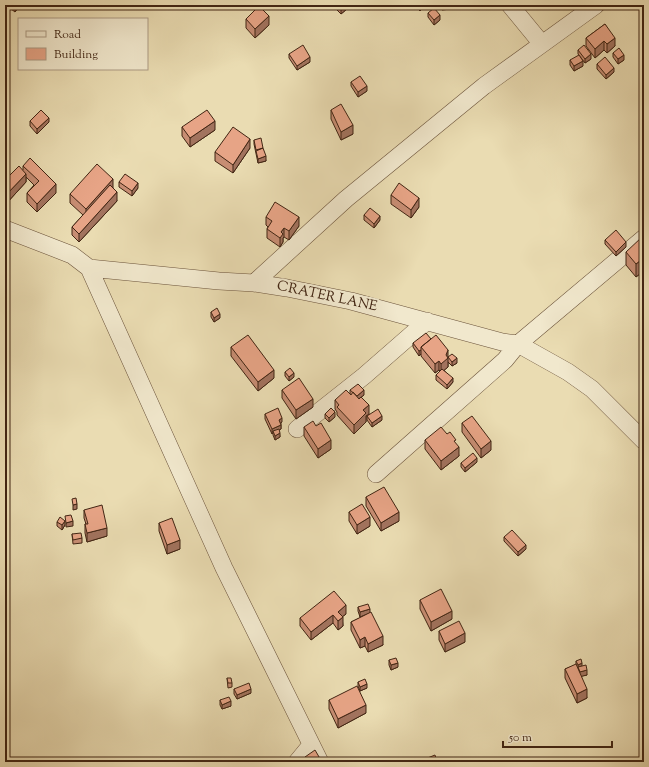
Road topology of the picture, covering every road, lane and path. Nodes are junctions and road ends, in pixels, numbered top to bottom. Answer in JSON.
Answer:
{"nodes":[{"id":1,"x":510,"y":5,"type":"edge"},
{"id":2,"x":596,"y":5,"type":"edge"},
{"id":3,"x":542,"y":44,"type":"junction"},
{"id":4,"x":5,"y":230,"type":"edge"},
{"id":5,"x":644,"y":238,"type":"edge"},
{"id":6,"x":89,"y":268,"type":"junction"},
{"id":7,"x":254,"y":283,"type":"junction"},
{"id":8,"x":427,"y":320,"type":"junction"},
{"id":9,"x":518,"y":344,"type":"junction"},
{"id":10,"x":297,"y":429,"type":"dead end"},
{"id":11,"x":644,"y":441,"type":"edge"},
{"id":12,"x":376,"y":474,"type":"dead end"},
{"id":13,"x":310,"y":745,"type":"junction"},
{"id":14,"x":297,"y":762,"type":"edge"},
{"id":15,"x":320,"y":762,"type":"edge"}],
"edges":[{"from":1,"to":3,"type":"street"},
{"from":2,"to":3,"type":"street"},
{"from":3,"to":7,"type":"street"},
{"from":4,"to":6,"type":"street"},
{"from":5,"to":9,"type":"street"},
{"from":6,"to":7,"type":"street","name":"CRATER LANE"},
{"from":6,"to":13,"type":"street"},
{"from":7,"to":8,"type":"street","name":"CRATER LANE"},
{"from":8,"to":9,"type":"street","name":"CRATER LANE"},
{"from":8,"to":10,"type":"street"},
{"from":9,"to":11,"type":"street","name":"CRATER LANE"},
{"from":9,"to":12,"type":"street"},
{"from":13,"to":14,"type":"street"},
{"from":13,"to":15,"type":"street"}]}
